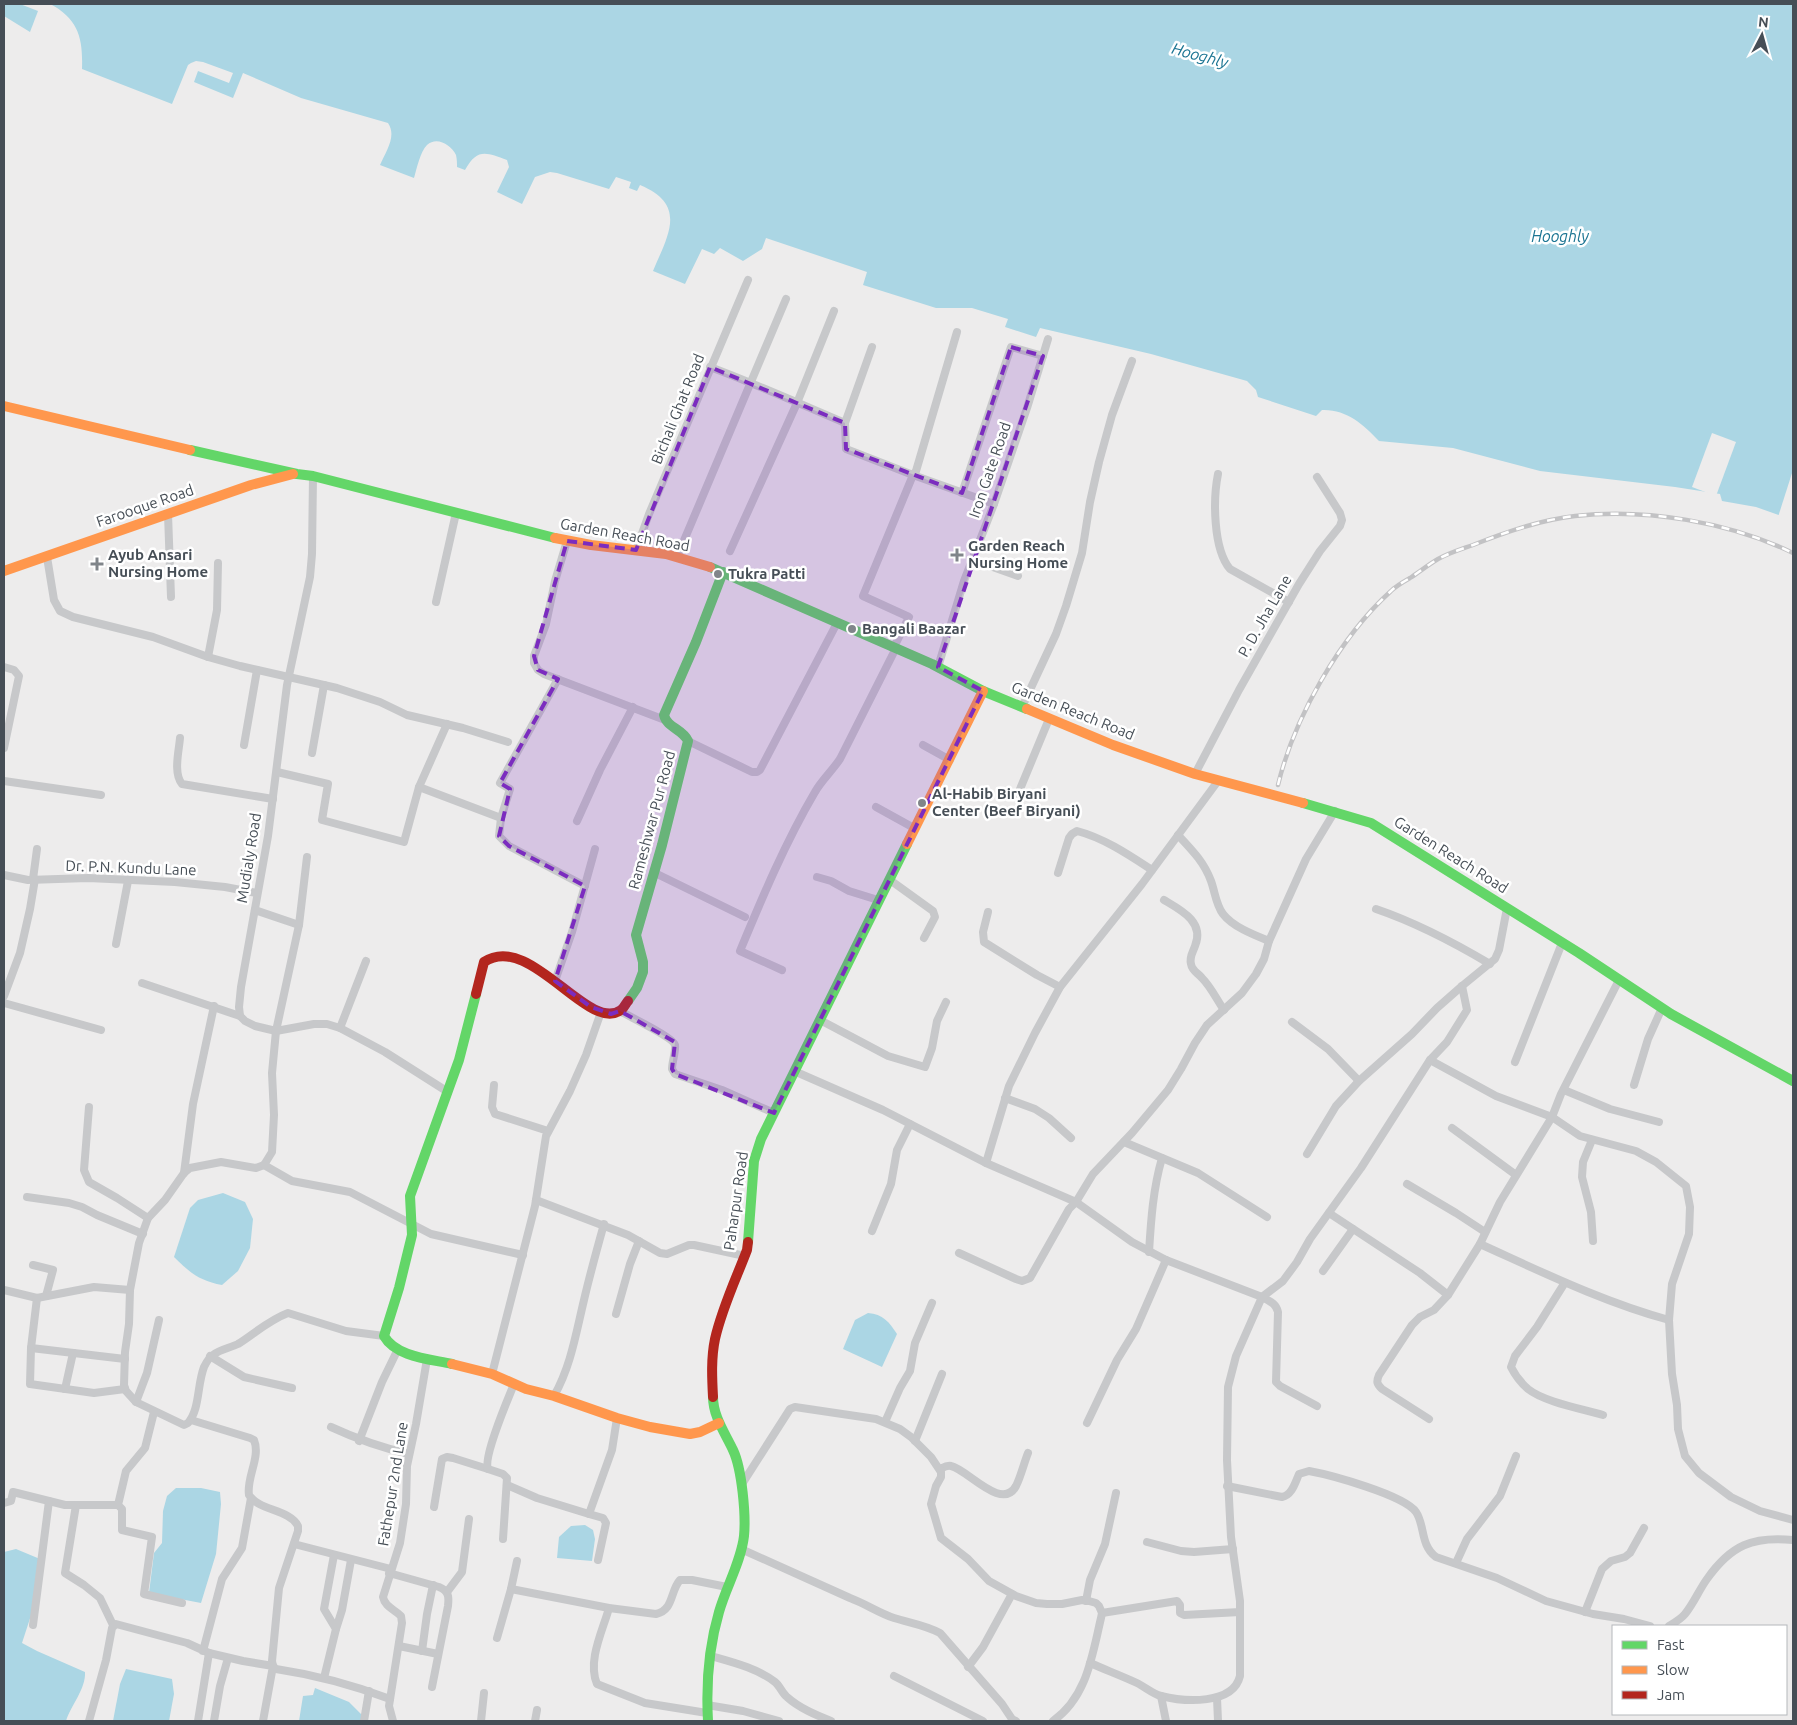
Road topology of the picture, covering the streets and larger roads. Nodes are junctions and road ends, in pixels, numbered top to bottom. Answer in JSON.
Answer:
{"nodes":[{"id":1,"x":748,"y":280,"type":"dead end"},
{"id":2,"x":786,"y":299,"type":"dead end"},
{"id":3,"x":834,"y":311,"type":"dead end"},
{"id":4,"x":957,"y":332,"type":"dead end"},
{"id":5,"x":1048,"y":339,"type":"dead end"},
{"id":6,"x":872,"y":346,"type":"dead end"},
{"id":7,"x":1043,"y":356,"type":"junction"},
{"id":8,"x":1132,"y":361,"type":"dead end"},
{"id":9,"x":710,"y":367,"type":"junction"},
{"id":10,"x":750,"y":381,"type":"junction"},
{"id":11,"x":797,"y":403,"type":"junction"},
{"id":12,"x":4,"y":406,"type":"edge"},
{"id":13,"x":845,"y":423,"type":"junction"},
{"id":14,"x":297,"y":474,"type":"junction"},
{"id":15,"x":1218,"y":474,"type":"dead end"},
{"id":16,"x":912,"y":475,"type":"junction"},
{"id":17,"x":313,"y":476,"type":"junction"},
{"id":18,"x":1317,"y":477,"type":"dead end"},
{"id":19,"x":962,"y":493,"type":"junction"},
{"id":20,"x":994,"y":504,"type":"junction"},
{"id":21,"x":456,"y":513,"type":"junction"},
{"id":22,"x":168,"y":514,"type":"junction"},
{"id":23,"x":568,"y":541,"type":"junction"},
{"id":24,"x":636,"y":550,"type":"junction"},
{"id":25,"x":730,"y":551,"type":"dead end"},
{"id":26,"x":47,"y":556,"type":"junction"},
{"id":27,"x":677,"y":556,"type":"junction"},
{"id":28,"x":972,"y":560,"type":"junction"},
{"id":29,"x":218,"y":563,"type":"dead end"},
{"id":30,"x":4,"y":571,"type":"edge"},
{"id":31,"x":723,"y":572,"type":"junction"},
{"id":32,"x":1018,"y":576,"type":"dead end"},
{"id":33,"x":171,"y":597,"type":"dead end"},
{"id":34,"x":436,"y":602,"type":"dead end"},
{"id":35,"x":1288,"y":602,"type":"junction"},
{"id":36,"x":838,"y":623,"type":"junction"},
{"id":37,"x":895,"y":648,"type":"junction"},
{"id":38,"x":208,"y":658,"type":"junction"},
{"id":39,"x":4,"y":667,"type":"edge"},
{"id":40,"x":938,"y":667,"type":"junction"},
{"id":41,"x":257,"y":670,"type":"junction"},
{"id":42,"x":289,"y":678,"type":"junction"},
{"id":43,"x":558,"y":679,"type":"junction"},
{"id":44,"x":324,"y":685,"type":"junction"},
{"id":45,"x":983,"y":691,"type":"junction"},
{"id":46,"x":633,"y":707,"type":"junction"},
{"id":47,"x":1022,"y":707,"type":"junction"},
{"id":48,"x":1049,"y":719,"type":"junction"},
{"id":49,"x":665,"y":720,"type":"junction"},
{"id":50,"x":446,"y":724,"type":"junction"},
{"id":51,"x":180,"y":738,"type":"dead end"},
{"id":52,"x":688,"y":741,"type":"junction"},
{"id":53,"x":508,"y":742,"type":"dead end"},
{"id":54,"x":244,"y":745,"type":"dead end"},
{"id":55,"x":923,"y":745,"type":"dead end"},
{"id":56,"x":4,"y":748,"type":"edge"},
{"id":57,"x":312,"y":753,"type":"dead end"},
{"id":58,"x":950,"y":760,"type":"junction"},
{"id":59,"x":276,"y":772,"type":"junction"},
{"id":60,"x":1195,"y":774,"type":"junction"},
{"id":61,"x":4,"y":781,"type":"edge"},
{"id":62,"x":1218,"y":781,"type":"junction"},
{"id":63,"x":419,"y":788,"type":"junction"},
{"id":64,"x":1018,"y":794,"type":"dead end"},
{"id":65,"x":101,"y":795,"type":"dead end"},
{"id":66,"x":273,"y":799,"type":"junction"},
{"id":67,"x":876,"y":807,"type":"dead end"},
{"id":68,"x":1335,"y":812,"type":"junction"},
{"id":69,"x":501,"y":818,"type":"junction"},
{"id":70,"x":578,"y":821,"type":"dead end"},
{"id":71,"x":914,"y":828,"type":"junction"},
{"id":72,"x":1178,"y":835,"type":"junction"},
{"id":73,"x":37,"y":849,"type":"dead end"},
{"id":74,"x":595,"y":850,"type":"dead end"},
{"id":75,"x":308,"y":857,"type":"dead end"},
{"id":76,"x":1152,"y":870,"type":"junction"},
{"id":77,"x":655,"y":873,"type":"junction"},
{"id":78,"x":1058,"y":873,"type":"dead end"},
{"id":79,"x":4,"y":875,"type":"edge"},
{"id":80,"x":817,"y":877,"type":"dead end"},
{"id":81,"x":34,"y":879,"type":"junction"},
{"id":82,"x":890,"y":880,"type":"junction"},
{"id":83,"x":128,"y":881,"type":"junction"},
{"id":84,"x":584,"y":886,"type":"junction"},
{"id":85,"x":257,"y":893,"type":"junction"},
{"id":86,"x":878,"y":900,"type":"junction"},
{"id":87,"x":1164,"y":900,"type":"dead end"},
{"id":88,"x":1507,"y":908,"type":"junction"},
{"id":89,"x":255,"y":910,"type":"junction"},
{"id":90,"x":1376,"y":910,"type":"dead end"},
{"id":91,"x":988,"y":912,"type":"dead end"},
{"id":92,"x":744,"y":917,"type":"dead end"},
{"id":93,"x":299,"y":925,"type":"junction"},
{"id":94,"x":924,"y":938,"type":"dead end"},
{"id":95,"x":1269,"y":941,"type":"junction"},
{"id":96,"x":1562,"y":943,"type":"junction"},
{"id":97,"x":116,"y":944,"type":"dead end"},
{"id":98,"x":366,"y":961,"type":"dead end"},
{"id":99,"x":1490,"y":964,"type":"junction"},
{"id":100,"x":782,"y":970,"type":"dead end"},
{"id":101,"x":1619,"y":980,"type":"junction"},
{"id":102,"x":556,"y":981,"type":"junction"},
{"id":103,"x":142,"y":983,"type":"dead end"},
{"id":104,"x":1462,"y":986,"type":"junction"},
{"id":105,"x":1060,"y":987,"type":"junction"},
{"id":106,"x":4,"y":996,"type":"edge"},
{"id":107,"x":946,"y":1002,"type":"dead end"},
{"id":108,"x":4,"y":1003,"type":"edge"},
{"id":109,"x":214,"y":1006,"type":"junction"},
{"id":110,"x":1662,"y":1008,"type":"junction"},
{"id":111,"x":1224,"y":1010,"type":"junction"},
{"id":112,"x":601,"y":1012,"type":"junction"},
{"id":113,"x":620,"y":1012,"type":"junction"},
{"id":114,"x":240,"y":1016,"type":"junction"},
{"id":115,"x":820,"y":1020,"type":"junction"},
{"id":116,"x":1292,"y":1022,"type":"dead end"},
{"id":117,"x":340,"y":1028,"type":"junction"},
{"id":118,"x":101,"y":1030,"type":"dead end"},
{"id":119,"x":276,"y":1031,"type":"junction"},
{"id":120,"x":1430,"y":1060,"type":"junction"},
{"id":121,"x":1515,"y":1062,"type":"dead end"},
{"id":122,"x":794,"y":1071,"type":"junction"},
{"id":123,"x":1359,"y":1081,"type":"junction"},
{"id":124,"x":1793,"y":1081,"type":"edge"},
{"id":125,"x":494,"y":1085,"type":"dead end"},
{"id":126,"x":1634,"y":1085,"type":"dead end"},
{"id":127,"x":1564,"y":1090,"type":"junction"},
{"id":128,"x":448,"y":1092,"type":"junction"},
{"id":129,"x":1005,"y":1098,"type":"junction"},
{"id":130,"x":89,"y":1107,"type":"dead end"},
{"id":131,"x":774,"y":1112,"type":"junction"},
{"id":132,"x":1552,"y":1117,"type":"junction"},
{"id":133,"x":1659,"y":1122,"type":"dead end"},
{"id":134,"x":910,"y":1124,"type":"junction"},
{"id":135,"x":1452,"y":1128,"type":"dead end"},
{"id":136,"x":548,"y":1131,"type":"junction"},
{"id":137,"x":1071,"y":1138,"type":"dead end"},
{"id":138,"x":1592,"y":1140,"type":"junction"},
{"id":139,"x":1124,"y":1142,"type":"junction"},
{"id":140,"x":1307,"y":1154,"type":"dead end"},
{"id":141,"x":1162,"y":1158,"type":"junction"},
{"id":142,"x":986,"y":1163,"type":"junction"},
{"id":143,"x":264,"y":1165,"type":"junction"},
{"id":144,"x":184,"y":1173,"type":"junction"},
{"id":145,"x":1516,"y":1174,"type":"junction"},
{"id":146,"x":1407,"y":1184,"type":"dead end"},
{"id":147,"x":27,"y":1197,"type":"dead end"},
{"id":148,"x":536,"y":1200,"type":"junction"},
{"id":149,"x":1076,"y":1202,"type":"junction"},
{"id":150,"x":1329,"y":1213,"type":"junction"},
{"id":151,"x":1268,"y":1217,"type":"dead end"},
{"id":152,"x":148,"y":1218,"type":"junction"},
{"id":153,"x":411,"y":1224,"type":"junction"},
{"id":154,"x":604,"y":1224,"type":"junction"},
{"id":155,"x":1353,"y":1229,"type":"junction"},
{"id":156,"x":872,"y":1231,"type":"dead end"},
{"id":157,"x":1485,"y":1232,"type":"junction"},
{"id":158,"x":143,"y":1234,"type":"junction"},
{"id":159,"x":639,"y":1241,"type":"junction"},
{"id":160,"x":1594,"y":1241,"type":"dead end"},
{"id":161,"x":1480,"y":1244,"type":"junction"},
{"id":162,"x":1149,"y":1252,"type":"junction"},
{"id":163,"x":959,"y":1253,"type":"dead end"},
{"id":164,"x":523,"y":1255,"type":"junction"},
{"id":165,"x":744,"y":1256,"type":"junction"},
{"id":166,"x":1166,"y":1260,"type":"junction"},
{"id":167,"x":33,"y":1264,"type":"dead end"},
{"id":168,"x":1323,"y":1271,"type":"dead end"},
{"id":169,"x":1564,"y":1284,"type":"junction"},
{"id":170,"x":4,"y":1290,"type":"edge"},
{"id":171,"x":130,"y":1290,"type":"junction"},
{"id":172,"x":1448,"y":1294,"type":"junction"},
{"id":173,"x":42,"y":1297,"type":"junction"},
{"id":174,"x":1262,"y":1297,"type":"junction"},
{"id":175,"x":932,"y":1303,"type":"dead end"},
{"id":176,"x":616,"y":1314,"type":"dead end"},
{"id":177,"x":159,"y":1320,"type":"dead end"},
{"id":178,"x":1669,"y":1320,"type":"junction"},
{"id":179,"x":384,"y":1336,"type":"junction"},
{"id":180,"x":31,"y":1348,"type":"junction"},
{"id":181,"x":398,"y":1350,"type":"junction"},
{"id":182,"x":73,"y":1353,"type":"junction"},
{"id":183,"x":210,"y":1356,"type":"junction"},
{"id":184,"x":124,"y":1359,"type":"junction"},
{"id":185,"x":427,"y":1359,"type":"junction"},
{"id":186,"x":492,"y":1374,"type":"junction"},
{"id":187,"x":942,"y":1374,"type":"dead end"},
{"id":188,"x":514,"y":1384,"type":"junction"},
{"id":189,"x":292,"y":1388,"type":"dead end"},
{"id":190,"x":65,"y":1389,"type":"junction"},
{"id":191,"x":125,"y":1389,"type":"junction"},
{"id":192,"x":554,"y":1396,"type":"junction"},
{"id":193,"x":136,"y":1402,"type":"junction"},
{"id":194,"x":1317,"y":1406,"type":"dead end"},
{"id":195,"x":154,"y":1412,"type":"junction"},
{"id":196,"x":1604,"y":1415,"type":"dead end"},
{"id":197,"x":617,"y":1418,"type":"junction"},
{"id":198,"x":1429,"y":1419,"type":"dead end"},
{"id":199,"x":191,"y":1420,"type":"junction"},
{"id":200,"x":885,"y":1422,"type":"junction"},
{"id":201,"x":719,"y":1423,"type":"junction"},
{"id":202,"x":1087,"y":1423,"type":"dead end"},
{"id":203,"x":331,"y":1426,"type":"dead end"},
{"id":204,"x":359,"y":1440,"type":"junction"},
{"id":205,"x":915,"y":1441,"type":"junction"},
{"id":206,"x":1028,"y":1452,"type":"dead end"},
{"id":207,"x":409,"y":1454,"type":"junction"},
{"id":208,"x":1516,"y":1456,"type":"dead end"},
{"id":209,"x":488,"y":1469,"type":"junction"},
{"id":210,"x":940,"y":1469,"type":"junction"},
{"id":211,"x":742,"y":1484,"type":"junction"},
{"id":212,"x":507,"y":1485,"type":"junction"},
{"id":213,"x":1227,"y":1486,"type":"junction"},
{"id":214,"x":1116,"y":1494,"type":"dead end"},
{"id":215,"x":251,"y":1498,"type":"junction"},
{"id":216,"x":49,"y":1501,"type":"junction"},
{"id":217,"x":4,"y":1503,"type":"edge"},
{"id":218,"x":118,"y":1505,"type":"junction"},
{"id":219,"x":76,"y":1506,"type":"junction"},
{"id":220,"x":434,"y":1507,"type":"dead end"},
{"id":221,"x":589,"y":1514,"type":"junction"},
{"id":222,"x":469,"y":1519,"type":"dead end"},
{"id":223,"x":1793,"y":1520,"type":"edge"},
{"id":224,"x":1644,"y":1528,"type":"dead end"},
{"id":225,"x":504,"y":1539,"type":"dead end"},
{"id":226,"x":1793,"y":1540,"type":"edge"},
{"id":227,"x":1147,"y":1542,"type":"dead end"},
{"id":228,"x":294,"y":1544,"type":"junction"},
{"id":229,"x":741,"y":1549,"type":"junction"},
{"id":230,"x":1233,"y":1549,"type":"junction"},
{"id":231,"x":334,"y":1555,"type":"junction"},
{"id":232,"x":352,"y":1560,"type":"junction"},
{"id":233,"x":598,"y":1560,"type":"dead end"},
{"id":234,"x":517,"y":1561,"type":"dead end"},
{"id":235,"x":1456,"y":1563,"type":"junction"},
{"id":236,"x":390,"y":1571,"type":"junction"},
{"id":237,"x":433,"y":1585,"type":"junction"},
{"id":238,"x":727,"y":1587,"type":"junction"},
{"id":239,"x":511,"y":1589,"type":"junction"},
{"id":240,"x":447,"y":1592,"type":"junction"},
{"id":241,"x":1012,"y":1594,"type":"junction"},
{"id":242,"x":1086,"y":1601,"type":"junction"},
{"id":243,"x":182,"y":1603,"type":"dead end"},
{"id":244,"x":609,"y":1608,"type":"junction"},
{"id":245,"x":1240,"y":1612,"type":"junction"},
{"id":246,"x":1585,"y":1612,"type":"junction"},
{"id":247,"x":1102,"y":1613,"type":"junction"},
{"id":248,"x":33,"y":1625,"type":"dead end"},
{"id":249,"x":113,"y":1625,"type":"junction"},
{"id":250,"x":1646,"y":1625,"type":"edge"},
{"id":251,"x":1670,"y":1625,"type":"edge"},
{"id":252,"x":336,"y":1629,"type":"junction"},
{"id":253,"x":497,"y":1638,"type":"dead end"},
{"id":254,"x":399,"y":1646,"type":"junction"},
{"id":255,"x":422,"y":1651,"type":"junction"},
{"id":256,"x":206,"y":1652,"type":"junction"},
{"id":257,"x":438,"y":1654,"type":"junction"},
{"id":258,"x":711,"y":1656,"type":"junction"},
{"id":259,"x":228,"y":1658,"type":"junction"},
{"id":260,"x":1090,"y":1663,"type":"junction"},
{"id":261,"x":273,"y":1666,"type":"junction"},
{"id":262,"x":968,"y":1667,"type":"junction"},
{"id":263,"x":894,"y":1676,"type":"dead end"},
{"id":264,"x":324,"y":1678,"type":"junction"},
{"id":265,"x":432,"y":1687,"type":"dead end"},
{"id":266,"x":369,"y":1691,"type":"junction"},
{"id":267,"x":484,"y":1693,"type":"dead end"},
{"id":268,"x":1161,"y":1696,"type":"junction"},
{"id":269,"x":1217,"y":1698,"type":"junction"},
{"id":270,"x":390,"y":1699,"type":"junction"},
{"id":271,"x":537,"y":1710,"type":"dead end"},
{"id":272,"x":707,"y":1713,"type":"edge"},
{"id":273,"x":89,"y":1721,"type":"edge"},
{"id":274,"x":198,"y":1721,"type":"edge"},
{"id":275,"x":214,"y":1721,"type":"edge"},
{"id":276,"x":262,"y":1721,"type":"edge"},
{"id":277,"x":364,"y":1721,"type":"edge"},
{"id":278,"x":393,"y":1721,"type":"edge"},
{"id":279,"x":481,"y":1721,"type":"edge"},
{"id":280,"x":536,"y":1721,"type":"edge"},
{"id":281,"x":779,"y":1721,"type":"edge"},
{"id":282,"x":831,"y":1721,"type":"edge"},
{"id":283,"x":984,"y":1721,"type":"edge"},
{"id":284,"x":1016,"y":1721,"type":"edge"},
{"id":285,"x":1053,"y":1721,"type":"edge"},
{"id":286,"x":1166,"y":1721,"type":"edge"},
{"id":287,"x":1218,"y":1721,"type":"edge"}],
"edges":[{"from":1,"to":9,"type":"street","name":"Bichali Ghat Road"},
{"from":2,"to":10,"type":"street"},
{"from":3,"to":11,"type":"street"},
{"from":4,"to":16,"type":"street"},
{"from":5,"to":7,"type":"street","name":"Iron Gate Road"},
{"from":6,"to":13,"type":"street"},
{"from":7,"to":19,"type":"street"},
{"from":7,"to":20,"type":"street","name":"Iron Gate Road"},
{"from":8,"to":47,"type":"street"},
{"from":9,"to":10,"type":"street"},
{"from":9,"to":24,"type":"street","name":"Bichali Ghat Road"},
{"from":10,"to":11,"type":"street"},
{"from":10,"to":27,"type":"street"},
{"from":11,"to":13,"type":"street"},
{"from":11,"to":25,"type":"street"},
{"from":12,"to":14,"type":"street"},
{"from":13,"to":16,"type":"street"},
{"from":14,"to":17,"type":"street","name":"Garden Reach Road"},
{"from":14,"to":22,"type":"street","name":"Farooque Road"},
{"from":15,"to":35,"type":"street"},
{"from":16,"to":19,"type":"street"},
{"from":16,"to":37,"type":"street"},
{"from":17,"to":21,"type":"street","name":"Garden Reach Road"},
{"from":17,"to":42,"type":"street","name":"Mudialy Road"},
{"from":18,"to":35,"type":"street","name":"P. D. Jha Lane"},
{"from":19,"to":20,"type":"street"},
{"from":20,"to":28,"type":"street","name":"Iron Gate Road"},
{"from":21,"to":23,"type":"street","name":"Garden Reach Road"},
{"from":21,"to":34,"type":"street"},
{"from":22,"to":26,"type":"street","name":"Farooque Road"},
{"from":22,"to":33,"type":"street"},
{"from":23,"to":24,"type":"street","name":"Garden Reach Road"},
{"from":23,"to":43,"type":"street"},
{"from":24,"to":27,"type":"street","name":"Garden Reach Road"},
{"from":26,"to":30,"type":"street","name":"Farooque Road"},
{"from":26,"to":38,"type":"street"},
{"from":27,"to":31,"type":"street","name":"Garden Reach Road"},
{"from":28,"to":32,"type":"street"},
{"from":28,"to":40,"type":"street","name":"Iron Gate Road"},
{"from":29,"to":38,"type":"street"},
{"from":31,"to":36,"type":"street","name":"Garden Reach Road"},
{"from":31,"to":49,"type":"street"},
{"from":35,"to":60,"type":"street","name":"P. D. Jha Lane"},
{"from":36,"to":37,"type":"street","name":"Garden Reach Road"},
{"from":36,"to":52,"type":"street"},
{"from":37,"to":40,"type":"street","name":"Garden Reach Road"},
{"from":37,"to":100,"type":"street"},
{"from":38,"to":41,"type":"street"},
{"from":39,"to":56,"type":"street"},
{"from":40,"to":45,"type":"street","name":"Garden Reach Road"},
{"from":41,"to":42,"type":"street"},
{"from":41,"to":54,"type":"street"},
{"from":42,"to":44,"type":"street"},
{"from":42,"to":59,"type":"street","name":"Mudialy Road"},
{"from":43,"to":46,"type":"street"},
{"from":43,"to":69,"type":"street"},
{"from":44,"to":50,"type":"street"},
{"from":44,"to":57,"type":"street"},
{"from":45,"to":47,"type":"street","name":"Garden Reach Road"},
{"from":45,"to":58,"type":"street","name":"Paharpur Road"},
{"from":46,"to":49,"type":"street"},
{"from":46,"to":70,"type":"street"},
{"from":47,"to":48,"type":"street","name":"Garden Reach Road"},
{"from":48,"to":60,"type":"street","name":"Garden Reach Road"},
{"from":48,"to":64,"type":"street"},
{"from":49,"to":52,"type":"street","name":"Rameshwar Pur Road"},
{"from":50,"to":53,"type":"street"},
{"from":50,"to":63,"type":"street"},
{"from":51,"to":66,"type":"street"},
{"from":52,"to":77,"type":"street","name":"Rameshwar Pur Road"},
{"from":55,"to":58,"type":"street"},
{"from":58,"to":71,"type":"street","name":"Paharpur Road"},
{"from":59,"to":63,"type":"street"},
{"from":59,"to":66,"type":"street","name":"Mudialy Road"},
{"from":60,"to":62,"type":"street","name":"Garden Reach Road"},
{"from":61,"to":65,"type":"street"},
{"from":62,"to":68,"type":"street","name":"Garden Reach Road"},
{"from":62,"to":72,"type":"street"},
{"from":63,"to":69,"type":"street"},
{"from":66,"to":85,"type":"street","name":"Mudialy Road"},
{"from":67,"to":71,"type":"street"},
{"from":68,"to":88,"type":"street","name":"Garden Reach Road"},
{"from":68,"to":95,"type":"street"},
{"from":69,"to":84,"type":"street"},
{"from":71,"to":82,"type":"street","name":"Paharpur Road"},
{"from":72,"to":76,"type":"street"},
{"from":72,"to":95,"type":"street"},
{"from":73,"to":81,"type":"street"},
{"from":74,"to":84,"type":"street"},
{"from":75,"to":93,"type":"street"},
{"from":76,"to":78,"type":"street"},
{"from":76,"to":105,"type":"street"},
{"from":77,"to":92,"type":"street"},
{"from":77,"to":113,"type":"street","name":"Rameshwar Pur Road"},
{"from":79,"to":81,"type":"street","name":"Dr. P.N. Kundu Lane"},
{"from":80,"to":86,"type":"street"},
{"from":81,"to":83,"type":"street","name":"Dr. P.N. Kundu Lane"},
{"from":81,"to":106,"type":"street"},
{"from":82,"to":86,"type":"street","name":"Paharpur Road"},
{"from":82,"to":94,"type":"street"},
{"from":83,"to":85,"type":"street","name":"Dr. P.N. Kundu Lane"},
{"from":83,"to":97,"type":"street"},
{"from":84,"to":102,"type":"street"},
{"from":85,"to":89,"type":"street","name":"Mudialy Road"},
{"from":86,"to":115,"type":"street","name":"Paharpur Road"},
{"from":87,"to":111,"type":"street"},
{"from":88,"to":96,"type":"street","name":"Garden Reach Road"},
{"from":88,"to":99,"type":"street"},
{"from":89,"to":93,"type":"street"},
{"from":89,"to":114,"type":"street","name":"Mudialy Road"},
{"from":90,"to":99,"type":"street"},
{"from":91,"to":105,"type":"street"},
{"from":93,"to":119,"type":"street"},
{"from":95,"to":111,"type":"street"},
{"from":96,"to":101,"type":"street","name":"Garden Reach Road"},
{"from":96,"to":121,"type":"street"},
{"from":98,"to":117,"type":"street"},
{"from":99,"to":104,"type":"street"},
{"from":101,"to":110,"type":"street","name":"Garden Reach Road"},
{"from":101,"to":127,"type":"street"},
{"from":102,"to":112,"type":"street"},
{"from":102,"to":128,"type":"street"},
{"from":103,"to":109,"type":"street"},
{"from":104,"to":120,"type":"street"},
{"from":104,"to":123,"type":"street"},
{"from":105,"to":129,"type":"street"},
{"from":107,"to":115,"type":"street"},
{"from":108,"to":118,"type":"street"},
{"from":109,"to":114,"type":"street"},
{"from":109,"to":144,"type":"street"},
{"from":110,"to":124,"type":"street","name":"Garden Reach Road"},
{"from":110,"to":126,"type":"street"},
{"from":111,"to":139,"type":"street"},
{"from":112,"to":113,"type":"street"},
{"from":112,"to":136,"type":"street"},
{"from":113,"to":131,"type":"street"},
{"from":114,"to":119,"type":"street"},
{"from":115,"to":122,"type":"street","name":"Paharpur Road"},
{"from":116,"to":123,"type":"street"},
{"from":117,"to":119,"type":"street"},
{"from":117,"to":128,"type":"street"},
{"from":119,"to":143,"type":"street"},
{"from":120,"to":132,"type":"street"},
{"from":120,"to":150,"type":"street"},
{"from":122,"to":131,"type":"street","name":"Paharpur Road"},
{"from":122,"to":134,"type":"street"},
{"from":123,"to":140,"type":"street"},
{"from":125,"to":136,"type":"street"},
{"from":127,"to":132,"type":"street"},
{"from":127,"to":133,"type":"street"},
{"from":128,"to":153,"type":"street"},
{"from":129,"to":137,"type":"street"},
{"from":129,"to":142,"type":"street"},
{"from":130,"to":152,"type":"street"},
{"from":131,"to":165,"type":"street","name":"Paharpur Road"},
{"from":132,"to":138,"type":"street"},
{"from":132,"to":145,"type":"street"},
{"from":134,"to":142,"type":"street"},
{"from":134,"to":156,"type":"street"},
{"from":135,"to":145,"type":"street"},
{"from":136,"to":148,"type":"street"},
{"from":138,"to":160,"type":"street"},
{"from":138,"to":178,"type":"street"},
{"from":139,"to":141,"type":"street"},
{"from":139,"to":149,"type":"street"},
{"from":141,"to":151,"type":"street"},
{"from":141,"to":162,"type":"street"},
{"from":142,"to":149,"type":"street"},
{"from":143,"to":144,"type":"street"},
{"from":143,"to":153,"type":"street"},
{"from":144,"to":152,"type":"street"},
{"from":145,"to":157,"type":"street"},
{"from":146,"to":157,"type":"street"},
{"from":147,"to":158,"type":"street"},
{"from":148,"to":154,"type":"street"},
{"from":148,"to":164,"type":"street"},
{"from":149,"to":162,"type":"street"},
{"from":149,"to":163,"type":"street"},
{"from":150,"to":155,"type":"street"},
{"from":150,"to":174,"type":"street"},
{"from":152,"to":158,"type":"street"},
{"from":153,"to":164,"type":"street"},
{"from":153,"to":179,"type":"street"},
{"from":154,"to":159,"type":"street"},
{"from":154,"to":192,"type":"street"},
{"from":155,"to":168,"type":"street"},
{"from":155,"to":172,"type":"street"},
{"from":157,"to":161,"type":"street"},
{"from":158,"to":171,"type":"street"},
{"from":159,"to":165,"type":"street"},
{"from":159,"to":176,"type":"street"},
{"from":161,"to":169,"type":"street"},
{"from":161,"to":172,"type":"street"},
{"from":162,"to":166,"type":"street"},
{"from":164,"to":186,"type":"street"},
{"from":165,"to":201,"type":"street","name":"Paharpur Road"},
{"from":166,"to":174,"type":"street"},
{"from":166,"to":202,"type":"street"},
{"from":167,"to":173,"type":"street"},
{"from":169,"to":178,"type":"street"},
{"from":169,"to":196,"type":"street"},
{"from":170,"to":173,"type":"street"},
{"from":171,"to":173,"type":"street"},
{"from":171,"to":184,"type":"street"},
{"from":172,"to":198,"type":"street"},
{"from":173,"to":180,"type":"street"},
{"from":174,"to":194,"type":"street"},
{"from":174,"to":213,"type":"street"},
{"from":175,"to":200,"type":"street"},
{"from":177,"to":193,"type":"street"},
{"from":178,"to":223,"type":"street"},
{"from":179,"to":181,"type":"street"},
{"from":179,"to":183,"type":"street"},
{"from":180,"to":182,"type":"street"},
{"from":180,"to":190,"type":"street"},
{"from":181,"to":185,"type":"street"},
{"from":181,"to":204,"type":"street"},
{"from":182,"to":184,"type":"street"},
{"from":182,"to":190,"type":"street"},
{"from":183,"to":189,"type":"street"},
{"from":183,"to":199,"type":"street"},
{"from":184,"to":191,"type":"street"},
{"from":185,"to":186,"type":"street"},
{"from":185,"to":207,"type":"street","name":"Fathepur 2nd Lane"},
{"from":186,"to":188,"type":"street"},
{"from":187,"to":205,"type":"street"},
{"from":188,"to":192,"type":"street"},
{"from":188,"to":209,"type":"street"},
{"from":190,"to":191,"type":"street"},
{"from":191,"to":193,"type":"street"},
{"from":192,"to":197,"type":"street"},
{"from":193,"to":195,"type":"street"},
{"from":195,"to":199,"type":"street"},
{"from":195,"to":218,"type":"street"},
{"from":197,"to":201,"type":"street"},
{"from":197,"to":221,"type":"street"},
{"from":199,"to":215,"type":"street"},
{"from":200,"to":205,"type":"street"},
{"from":200,"to":211,"type":"street"},
{"from":201,"to":211,"type":"street","name":"Paharpur Road"},
{"from":203,"to":204,"type":"street"},
{"from":204,"to":207,"type":"street"},
{"from":205,"to":210,"type":"street"},
{"from":206,"to":210,"type":"street"},
{"from":207,"to":236,"type":"street","name":"Fathepur 2nd Lane"},
{"from":208,"to":235,"type":"street"},
{"from":209,"to":212,"type":"street"},
{"from":209,"to":220,"type":"street"},
{"from":210,"to":241,"type":"street"},
{"from":211,"to":229,"type":"street","name":"Paharpur Road"},
{"from":212,"to":221,"type":"street"},
{"from":212,"to":225,"type":"street"},
{"from":213,"to":230,"type":"street"},
{"from":213,"to":235,"type":"street"},
{"from":214,"to":242,"type":"street"},
{"from":215,"to":228,"type":"street"},
{"from":215,"to":256,"type":"street"},
{"from":216,"to":217,"type":"street"},
{"from":216,"to":219,"type":"street"},
{"from":216,"to":248,"type":"street"},
{"from":218,"to":219,"type":"street"},
{"from":218,"to":243,"type":"street"},
{"from":219,"to":249,"type":"street"},
{"from":221,"to":233,"type":"street"},
{"from":222,"to":240,"type":"street"},
{"from":224,"to":246,"type":"street"},
{"from":226,"to":251,"type":"street"},
{"from":227,"to":230,"type":"street"},
{"from":228,"to":231,"type":"street"},
{"from":228,"to":261,"type":"street"},
{"from":229,"to":238,"type":"street","name":"Paharpur Road"},
{"from":229,"to":262,"type":"street"},
{"from":230,"to":245,"type":"street"},
{"from":231,"to":232,"type":"street"},
{"from":231,"to":252,"type":"street"},
{"from":232,"to":236,"type":"street"},
{"from":232,"to":252,"type":"street"},
{"from":234,"to":239,"type":"street"},
{"from":235,"to":246,"type":"street"},
{"from":236,"to":237,"type":"street"},
{"from":236,"to":254,"type":"street","name":"Fathepur 2nd Lane"},
{"from":237,"to":240,"type":"street"},
{"from":237,"to":255,"type":"street"},
{"from":238,"to":244,"type":"street"},
{"from":238,"to":258,"type":"street","name":"Paharpur Road"},
{"from":239,"to":244,"type":"street"},
{"from":239,"to":253,"type":"street"},
{"from":240,"to":257,"type":"street"},
{"from":241,"to":242,"type":"street"},
{"from":241,"to":262,"type":"street"},
{"from":242,"to":247,"type":"street"},
{"from":244,"to":272,"type":"street"},
{"from":245,"to":247,"type":"street"},
{"from":245,"to":269,"type":"street"},
{"from":246,"to":250,"type":"street"},
{"from":247,"to":260,"type":"street"},
{"from":249,"to":256,"type":"street"},
{"from":249,"to":273,"type":"street"},
{"from":252,"to":264,"type":"street"},
{"from":254,"to":255,"type":"street"},
{"from":254,"to":270,"type":"street","name":"Fathepur 2nd Lane"},
{"from":255,"to":257,"type":"street"},
{"from":256,"to":259,"type":"street"},
{"from":256,"to":274,"type":"street"},
{"from":257,"to":265,"type":"street"},
{"from":258,"to":272,"type":"street","name":"Paharpur Road"},
{"from":258,"to":282,"type":"street"},
{"from":259,"to":261,"type":"street"},
{"from":259,"to":275,"type":"street"},
{"from":260,"to":268,"type":"street"},
{"from":260,"to":285,"type":"street"},
{"from":261,"to":264,"type":"street"},
{"from":261,"to":276,"type":"street"},
{"from":262,"to":284,"type":"street"},
{"from":263,"to":283,"type":"street"},
{"from":264,"to":266,"type":"street"},
{"from":266,"to":270,"type":"street"},
{"from":266,"to":277,"type":"street"},
{"from":267,"to":279,"type":"street"},
{"from":268,"to":269,"type":"street"},
{"from":268,"to":286,"type":"street"},
{"from":269,"to":287,"type":"street"},
{"from":270,"to":278,"type":"street","name":"Fathepur 2nd Lane"},
{"from":271,"to":280,"type":"street"},
{"from":272,"to":281,"type":"street"}]}
